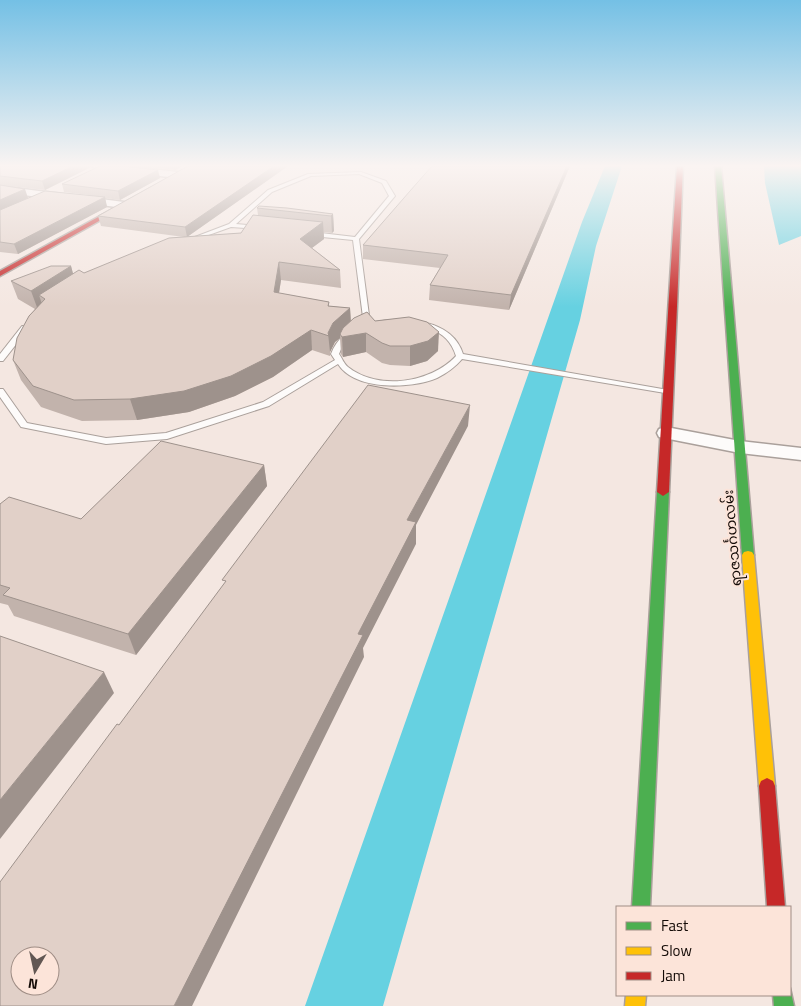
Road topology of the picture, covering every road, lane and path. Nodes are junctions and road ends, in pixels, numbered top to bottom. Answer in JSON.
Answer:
{"nodes":[{"id":1,"x":110,"y":213,"type":"edge"},
{"id":2,"x":245,"y":213,"type":"edge"},
{"id":3,"x":378,"y":213,"type":"edge"},
{"id":4,"x":678,"y":213,"type":"edge"},
{"id":5,"x":722,"y":213,"type":"edge"},
{"id":6,"x":231,"y":225,"type":"junction"},
{"id":7,"x":268,"y":229,"type":"edge"},
{"id":8,"x":304,"y":233,"type":"edge"},
{"id":9,"x":356,"y":239,"type":"junction"},
{"id":10,"x":186,"y":242,"type":"edge"},
{"id":11,"x":0,"y":274,"type":"edge"},
{"id":12,"x":29,"y":324,"type":"edge"},
{"id":13,"x":367,"y":326,"type":"junction"},
{"id":14,"x":460,"y":356,"type":"junction"},
{"id":15,"x":0,"y":359,"type":"edge"},
{"id":16,"x":338,"y":361,"type":"junction"},
{"id":17,"x":0,"y":391,"type":"edge"},
{"id":18,"x":668,"y":392,"type":"junction"},
{"id":19,"x":666,"y":433,"type":"junction"},
{"id":20,"x":740,"y":447,"type":"junction"},
{"id":21,"x":801,"y":454,"type":"edge"},
{"id":22,"x":641,"y":906,"type":"edge"},
{"id":23,"x":776,"y":906,"type":"edge"}],
"edges":[{"from":1,"to":11,"type":"main road"},
{"from":2,"to":6,"type":"lane"},
{"from":3,"to":9,"type":"lane"},
{"from":4,"to":18,"type":"main road"},
{"from":5,"to":20,"type":"main road","name":"ရာဇသင်္ဂဟလမ်း"},
{"from":6,"to":7,"type":"lane"},
{"from":6,"to":10,"type":"lane"},
{"from":8,"to":9,"type":"lane"},
{"from":9,"to":13,"type":"lane"},
{"from":12,"to":15,"type":"lane"},
{"from":13,"to":14,"type":"lane"},
{"from":13,"to":16,"type":"lane"},
{"from":14,"to":16,"type":"lane"},
{"from":14,"to":18,"type":"lane"},
{"from":16,"to":17,"type":"lane"},
{"from":18,"to":19,"type":"main road"},
{"from":19,"to":20,"type":"street"},
{"from":19,"to":22,"type":"main road"},
{"from":20,"to":21,"type":"street"},
{"from":20,"to":23,"type":"main road","name":"ရာဇသင်္ဂဟလမ်း"}]}
